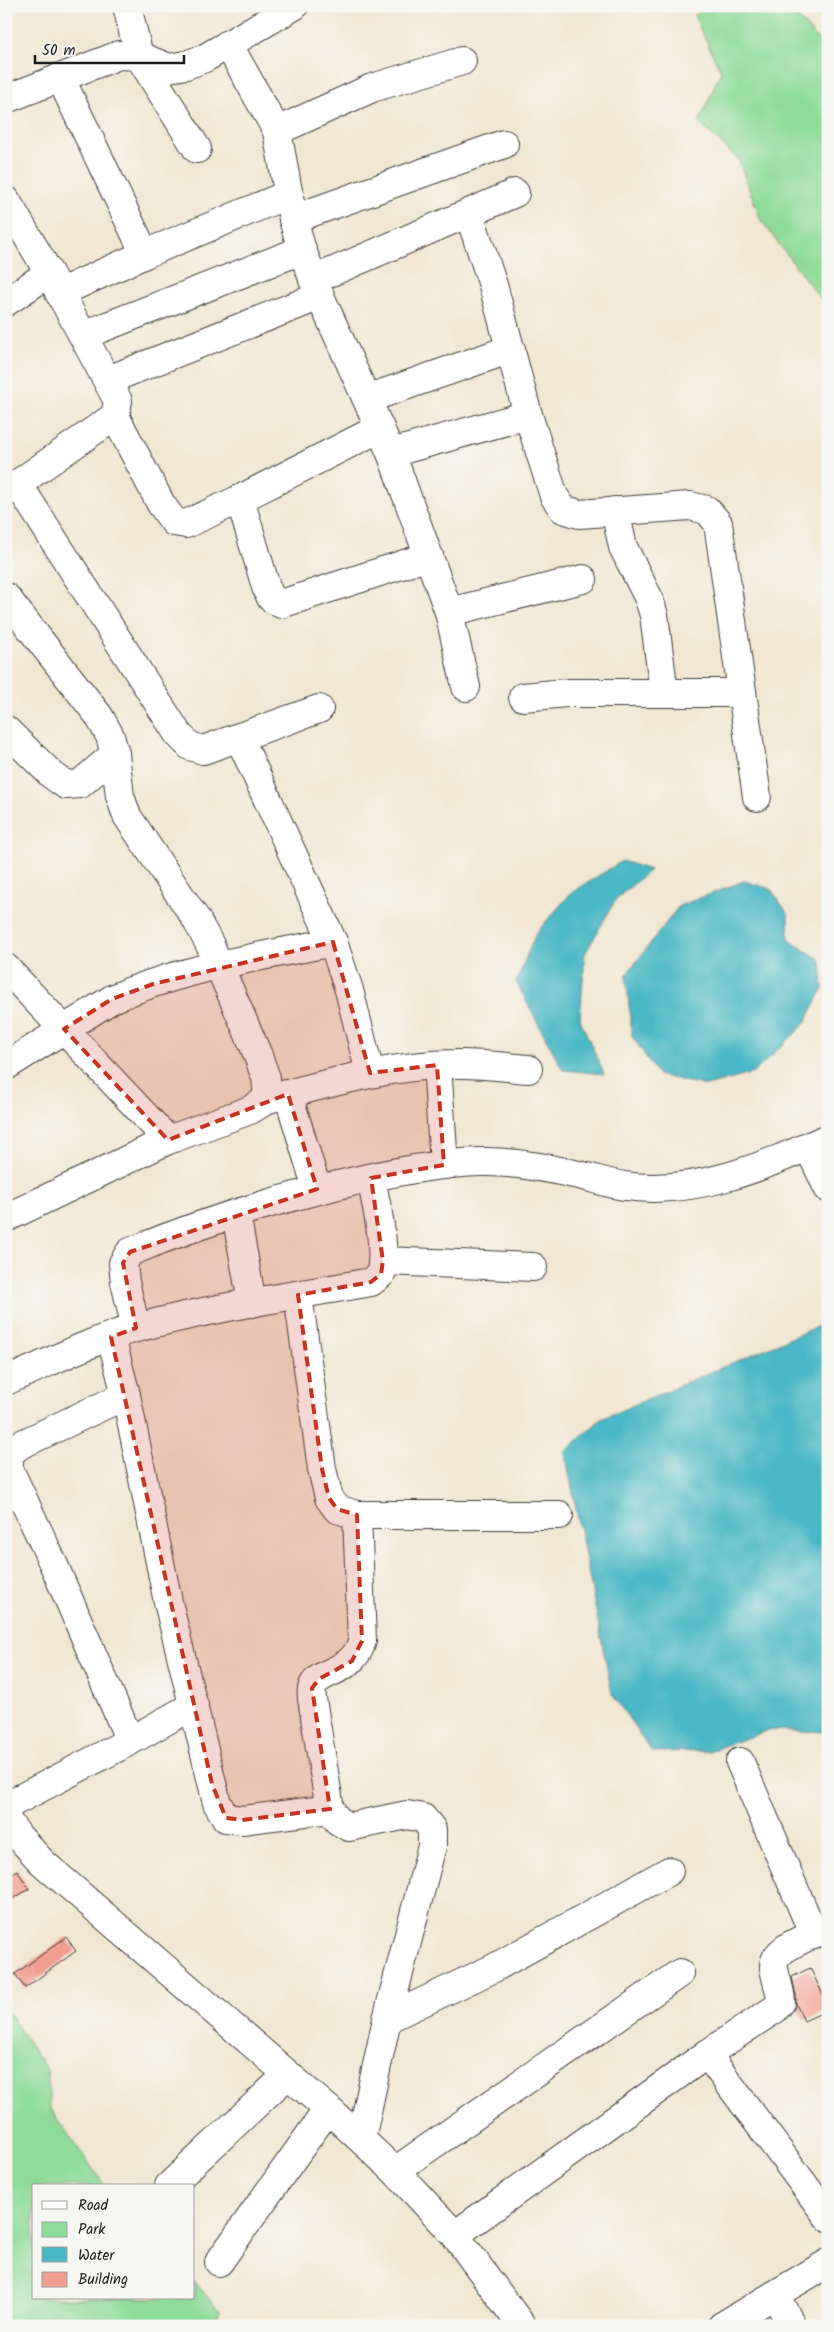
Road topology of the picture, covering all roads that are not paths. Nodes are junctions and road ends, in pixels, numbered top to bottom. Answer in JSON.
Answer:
{"nodes":[{"id":1,"x":126,"y":6,"type":"edge"},
{"id":2,"x":294,"y":6,"type":"edge"},
{"id":3,"x":228,"y":44,"type":"junction"},
{"id":4,"x":139,"y":56,"type":"junction"},
{"id":5,"x":462,"y":61,"type":"dead end"},
{"id":6,"x":60,"y":77,"type":"junction"},
{"id":7,"x":6,"y":99,"type":"edge"},
{"id":8,"x":276,"y":131,"type":"junction"},
{"id":9,"x":504,"y":144,"type":"dead end"},
{"id":10,"x":197,"y":149,"type":"dead end"},
{"id":11,"x":515,"y":193,"type":"dead end"},
{"id":12,"x":6,"y":200,"type":"edge"},
{"id":13,"x":291,"y":206,"type":"junction"},
{"id":14,"x":469,"y":214,"type":"junction"},
{"id":15,"x":302,"y":250,"type":"junction"},
{"id":16,"x":145,"y":254,"type":"junction"},
{"id":17,"x":54,"y":283,"type":"junction"},
{"id":18,"x":316,"y":288,"type":"junction"},
{"id":19,"x":6,"y":302,"type":"edge"},
{"id":20,"x":84,"y":335,"type":"junction"},
{"id":21,"x":511,"y":348,"type":"junction"},
{"id":22,"x":108,"y":380,"type":"junction"},
{"id":23,"x":368,"y":399,"type":"junction"},
{"id":24,"x":528,"y":415,"type":"junction"},
{"id":25,"x":116,"y":416,"type":"junction"},
{"id":26,"x":380,"y":428,"type":"junction"},
{"id":27,"x":391,"y":453,"type":"junction"},
{"id":28,"x":12,"y":488,"type":"edge"},
{"id":29,"x":240,"y":499,"type":"junction"},
{"id":30,"x":614,"y":511,"type":"junction"},
{"id":31,"x":429,"y":556,"type":"junction"},
{"id":32,"x":582,"y":579,"type":"dead end"},
{"id":33,"x":6,"y":597,"type":"edge"},
{"id":34,"x":450,"y":612,"type":"junction"},
{"id":35,"x":466,"y":688,"type":"dead end"},
{"id":36,"x":664,"y":693,"type":"junction"},
{"id":37,"x":742,"y":693,"type":"junction"},
{"id":38,"x":523,"y":697,"type":"dead end"},
{"id":39,"x":319,"y":709,"type":"dead end"},
{"id":40,"x":6,"y":730,"type":"edge"},
{"id":41,"x":239,"y":737,"type":"junction"},
{"id":42,"x":115,"y":754,"type":"junction"},
{"id":43,"x":757,"y":797,"type":"dead end"},
{"id":44,"x":333,"y":942,"type":"junction"},
{"id":45,"x":218,"y":966,"type":"junction"},
{"id":46,"x":6,"y":968,"type":"edge"},
{"id":47,"x":64,"y":1029,"type":"junction"},
{"id":48,"x":437,"y":1065,"type":"junction"},
{"id":49,"x":6,"y":1066,"type":"edge"},
{"id":50,"x":528,"y":1069,"type":"dead end"},
{"id":51,"x":370,"y":1073,"type":"junction"},
{"id":52,"x":278,"y":1096,"type":"junction"},
{"id":53,"x":168,"y":1140,"type":"junction"},
{"id":54,"x":818,"y":1142,"type":"edge"},
{"id":55,"x":444,"y":1165,"type":"junction"},
{"id":56,"x":371,"y":1178,"type":"junction"},
{"id":57,"x":828,"y":1188,"type":"edge"},
{"id":58,"x":317,"y":1189,"type":"junction"},
{"id":59,"x":236,"y":1214,"type":"junction"},
{"id":60,"x":6,"y":1218,"type":"edge"},
{"id":61,"x":383,"y":1261,"type":"junction"},
{"id":62,"x":533,"y":1266,"type":"dead end"},
{"id":63,"x":298,"y":1295,"type":"junction"},
{"id":64,"x":252,"y":1303,"type":"junction"},
{"id":65,"x":136,"y":1328,"type":"junction"},
{"id":66,"x":111,"y":1337,"type":"junction"},
{"id":67,"x":6,"y":1381,"type":"edge"},
{"id":68,"x":126,"y":1395,"type":"junction"},
{"id":69,"x":356,"y":1515,"type":"junction"},
{"id":70,"x":559,"y":1515,"type":"dead end"},
{"id":71,"x":194,"y":1705,"type":"junction"},
{"id":72,"x":130,"y":1742,"type":"junction"},
{"id":73,"x":740,"y":1762,"type":"dead end"},
{"id":74,"x":6,"y":1806,"type":"edge"},
{"id":75,"x":330,"y":1809,"type":"junction"},
{"id":76,"x":6,"y":1819,"type":"edge"},
{"id":77,"x":669,"y":1871,"type":"dead end"},
{"id":78,"x":821,"y":1931,"type":"edge"},
{"id":79,"x":680,"y":1973,"type":"dead end"},
{"id":80,"x":387,"y":2019,"type":"junction"},
{"id":81,"x":707,"y":2054,"type":"junction"},
{"id":82,"x":287,"y":2075,"type":"junction"},
{"id":83,"x":328,"y":2110,"type":"junction"},
{"id":84,"x":361,"y":2139,"type":"junction"},
{"id":85,"x":395,"y":2171,"type":"junction"},
{"id":86,"x":171,"y":2184,"type":"edge"},
{"id":87,"x":828,"y":2217,"type":"edge"},
{"id":88,"x":455,"y":2235,"type":"junction"},
{"id":89,"x":219,"y":2262,"type":"dead end"},
{"id":90,"x":828,"y":2263,"type":"edge"},
{"id":91,"x":775,"y":2295,"type":"junction"},
{"id":92,"x":522,"y":2326,"type":"edge"},
{"id":93,"x":722,"y":2326,"type":"edge"},
{"id":94,"x":792,"y":2326,"type":"edge"}],
"edges":[{"from":1,"to":4,"type":"street"},
{"from":2,"to":3,"type":"street"},
{"from":3,"to":4,"type":"street"},
{"from":3,"to":8,"type":"street"},
{"from":4,"to":6,"type":"street"},
{"from":4,"to":10,"type":"street"},
{"from":5,"to":8,"type":"street"},
{"from":6,"to":7,"type":"street"},
{"from":6,"to":16,"type":"street"},
{"from":8,"to":13,"type":"street"},
{"from":9,"to":13,"type":"street"},
{"from":11,"to":14,"type":"street"},
{"from":12,"to":17,"type":"street"},
{"from":13,"to":15,"type":"street"},
{"from":13,"to":16,"type":"street"},
{"from":14,"to":18,"type":"street"},
{"from":14,"to":21,"type":"street"},
{"from":15,"to":18,"type":"street"},
{"from":15,"to":20,"type":"street"},
{"from":16,"to":17,"type":"street"},
{"from":17,"to":19,"type":"street"},
{"from":17,"to":20,"type":"street"},
{"from":18,"to":22,"type":"street"},
{"from":18,"to":23,"type":"street"},
{"from":20,"to":22,"type":"street"},
{"from":21,"to":23,"type":"street"},
{"from":21,"to":24,"type":"street"},
{"from":22,"to":25,"type":"street"},
{"from":23,"to":26,"type":"street"},
{"from":24,"to":27,"type":"street"},
{"from":24,"to":30,"type":"street"},
{"from":25,"to":28,"type":"street"},
{"from":25,"to":29,"type":"street"},
{"from":26,"to":27,"type":"street"},
{"from":26,"to":29,"type":"street"},
{"from":27,"to":31,"type":"street"},
{"from":28,"to":41,"type":"street"},
{"from":29,"to":31,"type":"street"},
{"from":30,"to":36,"type":"street"},
{"from":30,"to":37,"type":"street"},
{"from":31,"to":34,"type":"street"},
{"from":32,"to":34,"type":"street"},
{"from":33,"to":42,"type":"street"},
{"from":34,"to":35,"type":"street"},
{"from":36,"to":37,"type":"street"},
{"from":36,"to":38,"type":"street"},
{"from":37,"to":43,"type":"street"},
{"from":39,"to":41,"type":"street"},
{"from":40,"to":42,"type":"street"},
{"from":41,"to":44,"type":"street"},
{"from":42,"to":45,"type":"street"},
{"from":44,"to":45,"type":"street"},
{"from":44,"to":51,"type":"street"},
{"from":45,"to":47,"type":"street"},
{"from":45,"to":52,"type":"street"},
{"from":46,"to":47,"type":"street"},
{"from":47,"to":49,"type":"street"},
{"from":47,"to":53,"type":"street"},
{"from":48,"to":50,"type":"street"},
{"from":48,"to":51,"type":"street"},
{"from":48,"to":55,"type":"street"},
{"from":51,"to":52,"type":"street"},
{"from":52,"to":53,"type":"street"},
{"from":52,"to":58,"type":"street"},
{"from":53,"to":60,"type":"street"},
{"from":54,"to":55,"type":"street"},
{"from":54,"to":57,"type":"street"},
{"from":55,"to":56,"type":"street"},
{"from":56,"to":58,"type":"street"},
{"from":56,"to":61,"type":"street"},
{"from":58,"to":59,"type":"street"},
{"from":59,"to":64,"type":"street"},
{"from":59,"to":65,"type":"street"},
{"from":61,"to":62,"type":"street"},
{"from":61,"to":63,"type":"street"},
{"from":63,"to":64,"type":"street"},
{"from":63,"to":69,"type":"street"},
{"from":64,"to":65,"type":"street"},
{"from":65,"to":66,"type":"street"},
{"from":66,"to":67,"type":"street"},
{"from":66,"to":68,"type":"street"},
{"from":68,"to":71,"type":"street"},
{"from":68,"to":72,"type":"street"},
{"from":69,"to":70,"type":"street"},
{"from":69,"to":75,"type":"street"},
{"from":71,"to":72,"type":"street"},
{"from":71,"to":75,"type":"street"},
{"from":72,"to":74,"type":"street"},
{"from":73,"to":78,"type":"street"},
{"from":75,"to":80,"type":"street"},
{"from":76,"to":82,"type":"street"},
{"from":77,"to":80,"type":"street"},
{"from":78,"to":81,"type":"street"},
{"from":79,"to":85,"type":"street"},
{"from":80,"to":84,"type":"street"},
{"from":81,"to":87,"type":"street"},
{"from":81,"to":88,"type":"street"},
{"from":82,"to":83,"type":"street"},
{"from":82,"to":86,"type":"street"},
{"from":83,"to":84,"type":"street"},
{"from":83,"to":89,"type":"street"},
{"from":84,"to":85,"type":"street"},
{"from":85,"to":88,"type":"street"},
{"from":88,"to":92,"type":"street"},
{"from":90,"to":91,"type":"street"},
{"from":91,"to":93,"type":"street"},
{"from":91,"to":94,"type":"street"}]}
